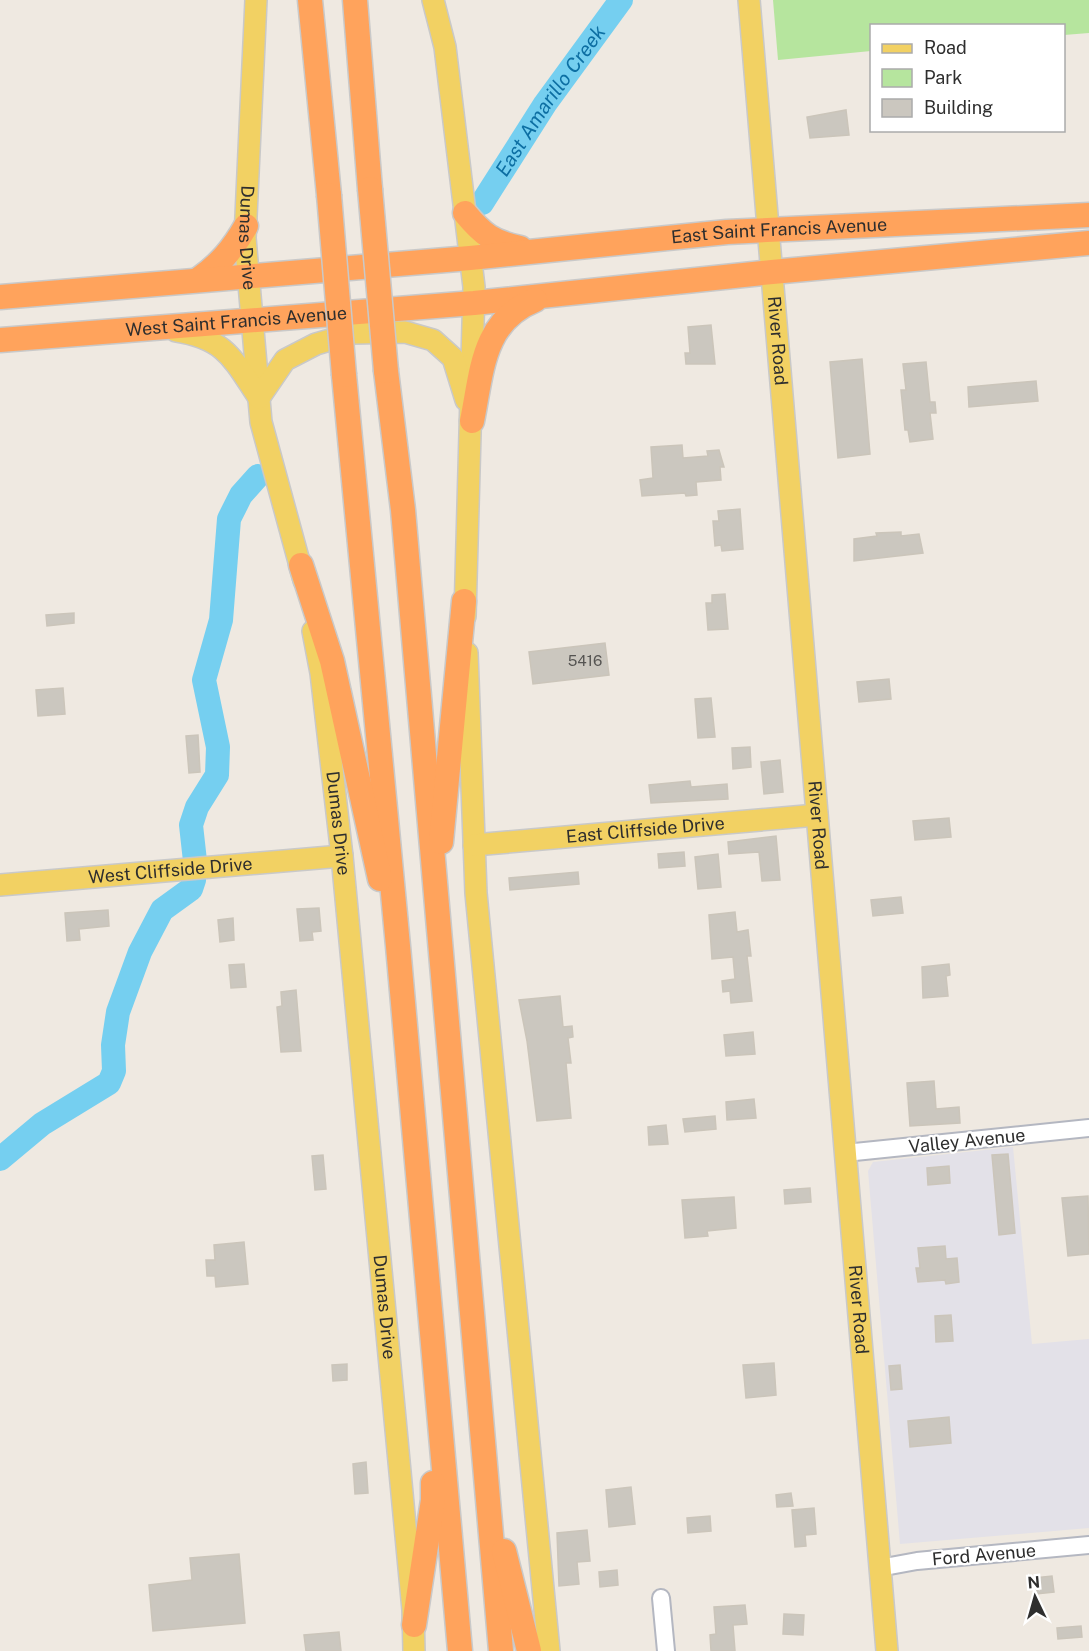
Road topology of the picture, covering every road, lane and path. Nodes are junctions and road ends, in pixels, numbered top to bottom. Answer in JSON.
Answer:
{"nodes":[{"id":1,"x":256,"y":0,"type":"edge"},
{"id":2,"x":310,"y":0,"type":"edge"},
{"id":3,"x":355,"y":0,"type":"edge"},
{"id":4,"x":433,"y":0,"type":"edge"},
{"id":5,"x":749,"y":0,"type":"edge"},
{"id":6,"x":465,"y":213,"type":"junction"},
{"id":7,"x":1089,"y":215,"type":"edge"},
{"id":8,"x":246,"y":226,"type":"junction"},
{"id":9,"x":768,"y":230,"type":"junction"},
{"id":10,"x":1089,"y":243,"type":"edge"},
{"id":11,"x":532,"y":251,"type":"junction"},
{"id":12,"x":470,"y":258,"type":"junction"},
{"id":13,"x":772,"y":272,"type":"junction"},
{"id":14,"x":247,"y":275,"type":"junction"},
{"id":15,"x":199,"y":279,"type":"junction"},
{"id":16,"x":548,"y":295,"type":"junction"},
{"id":17,"x":0,"y":297,"type":"edge"},
{"id":18,"x":474,"y":303,"type":"junction"},
{"id":19,"x":251,"y":320,"type":"junction"},
{"id":20,"x":159,"y":328,"type":"junction"},
{"id":21,"x":0,"y":340,"type":"edge"},
{"id":22,"x":259,"y":398,"type":"junction"},
{"id":23,"x":472,"y":421,"type":"junction"},
{"id":24,"x":301,"y":565,"type":"junction"},
{"id":25,"x":464,"y":601,"type":"junction"},
{"id":26,"x":818,"y":815,"type":"junction"},
{"id":27,"x":474,"y":845,"type":"junction"},
{"id":28,"x":342,"y":856,"type":"junction"},
{"id":29,"x":0,"y":885,"type":"edge"},
{"id":30,"x":436,"y":898,"type":"junction"},
{"id":31,"x":398,"y":946,"type":"junction"},
{"id":32,"x":1089,"y":1128,"type":"edge"},
{"id":33,"x":845,"y":1153,"type":"junction"},
{"id":34,"x":433,"y":1336,"type":"junction"},
{"id":35,"x":484,"y":1462,"type":"junction"},
{"id":36,"x":1089,"y":1545,"type":"edge"},
{"id":37,"x":879,"y":1568,"type":"junction"},
{"id":38,"x":661,"y":1598,"type":"dead end"},
{"id":39,"x":414,"y":1625,"type":"junction"},
{"id":40,"x":414,"y":1651,"type":"edge"},
{"id":41,"x":460,"y":1651,"type":"edge"},
{"id":42,"x":501,"y":1651,"type":"edge"},
{"id":43,"x":529,"y":1651,"type":"edge"},
{"id":44,"x":549,"y":1651,"type":"edge"},
{"id":45,"x":666,"y":1651,"type":"edge"},
{"id":46,"x":887,"y":1651,"type":"edge"}],
"edges":[{"from":1,"to":8,"type":"main road","name":"Dumas Drive"},
{"from":2,"to":31,"type":"highway","bridge":true},
{"from":3,"to":30,"type":"highway","bridge":true},
{"from":4,"to":6,"type":"main road"},
{"from":5,"to":9,"type":"main road","name":"River Road"},
{"from":6,"to":11,"type":"highway"},
{"from":6,"to":12,"type":"main road"},
{"from":7,"to":9,"type":"highway","name":"East Saint Francis Avenue"},
{"from":8,"to":14,"type":"main road","name":"Dumas Drive"},
{"from":8,"to":15,"type":"highway"},
{"from":9,"to":11,"type":"highway","name":"East Saint Francis Avenue"},
{"from":9,"to":13,"type":"main road","name":"River Road"},
{"from":10,"to":13,"type":"highway"},
{"from":11,"to":12,"type":"highway","name":"East Saint Francis Avenue"},
{"from":12,"to":14,"type":"highway"},
{"from":12,"to":18,"type":"main road"},
{"from":13,"to":16,"type":"highway"},
{"from":13,"to":26,"type":"main road","name":"River Road"},
{"from":14,"to":15,"type":"highway"},
{"from":14,"to":19,"type":"main road","name":"Dumas Drive"},
{"from":15,"to":17,"type":"highway"},
{"from":16,"to":18,"type":"highway"},
{"from":16,"to":23,"type":"highway"},
{"from":18,"to":19,"type":"highway","name":"West Saint Francis Avenue"},
{"from":18,"to":23,"type":"main road"},
{"from":19,"to":20,"type":"highway","name":"West Saint Francis Avenue"},
{"from":19,"to":22,"type":"main road","name":"Dumas Drive"},
{"from":20,"to":21,"type":"highway","name":"West Saint Francis Avenue"},
{"from":20,"to":22,"type":"main road"},
{"from":22,"to":23,"type":"main road"},
{"from":22,"to":24,"type":"main road","name":"Dumas Drive"},
{"from":23,"to":25,"type":"main road"},
{"from":24,"to":28,"type":"main road","name":"Dumas Drive"},
{"from":24,"to":31,"type":"highway"},
{"from":25,"to":27,"type":"main road"},
{"from":25,"to":30,"type":"highway"},
{"from":26,"to":27,"type":"main road","name":"East Cliffside Drive"},
{"from":26,"to":33,"type":"main road","name":"River Road"},
{"from":27,"to":44,"type":"main road"},
{"from":28,"to":29,"type":"main road","name":"West Cliffside Drive"},
{"from":28,"to":39,"type":"main road","name":"Dumas Drive"},
{"from":30,"to":35,"type":"highway"},
{"from":31,"to":34,"type":"highway"},
{"from":32,"to":33,"type":"street","name":"Valley Avenue"},
{"from":33,"to":37,"type":"main road","name":"River Road"},
{"from":34,"to":39,"type":"highway"},
{"from":34,"to":41,"type":"highway"},
{"from":35,"to":42,"type":"highway"},
{"from":35,"to":43,"type":"highway"},
{"from":36,"to":37,"type":"street","name":"Ford Avenue"},
{"from":37,"to":46,"type":"main road","name":"River Road"},
{"from":38,"to":45,"type":"street"},
{"from":39,"to":40,"type":"main road","name":"Dumas Drive"}]}
